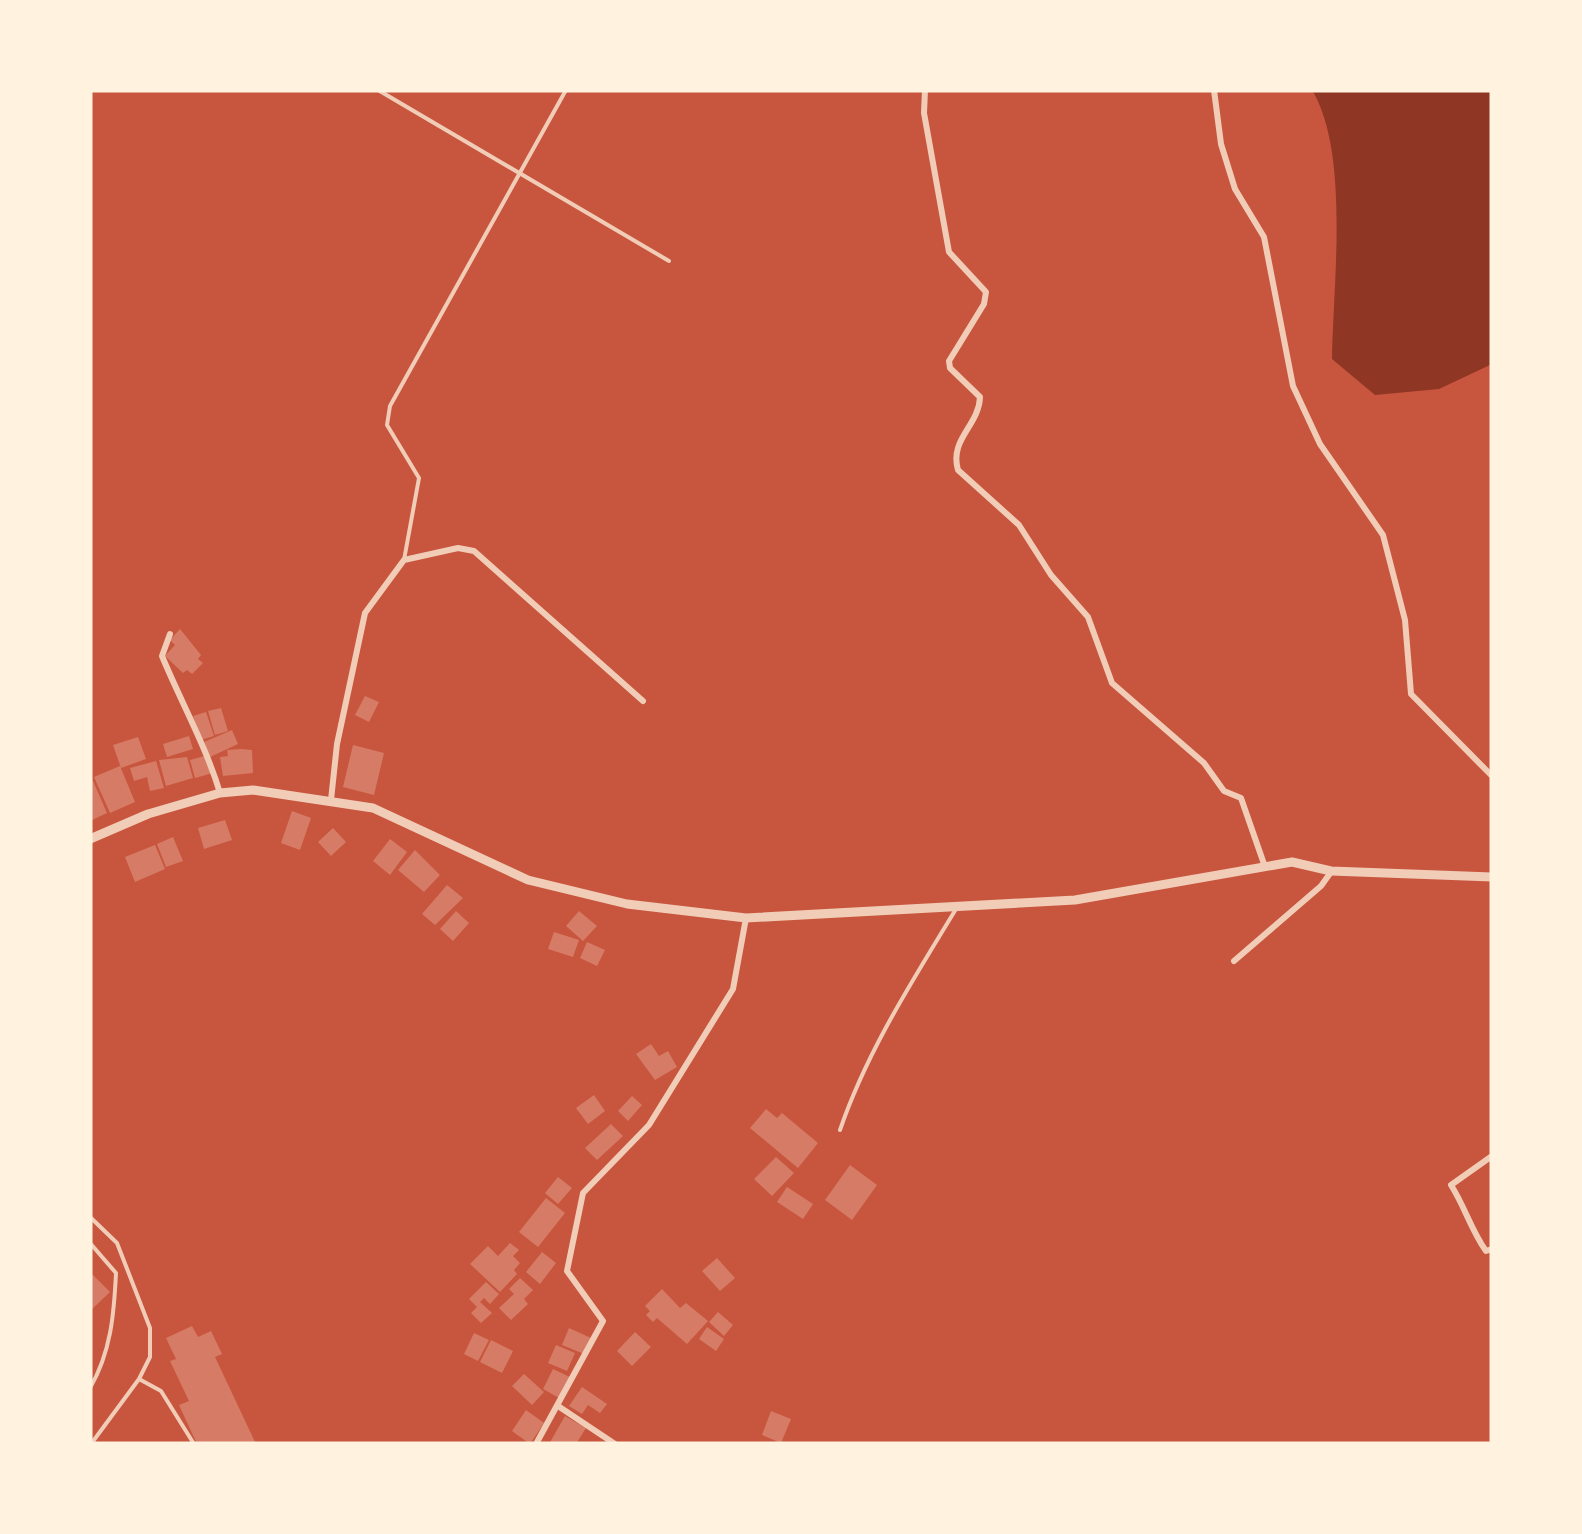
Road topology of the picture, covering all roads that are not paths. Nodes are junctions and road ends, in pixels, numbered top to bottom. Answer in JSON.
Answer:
{"nodes":[{"id":1,"x":378,"y":90,"type":"edge"},
{"id":2,"x":566,"y":90,"type":"edge"},
{"id":3,"x":925,"y":90,"type":"edge"},
{"id":4,"x":1214,"y":90,"type":"edge"},
{"id":5,"x":519,"y":176,"type":"junction"},
{"id":6,"x":669,"y":262,"type":"dead end"},
{"id":7,"x":404,"y":560,"type":"junction"},
{"id":8,"x":170,"y":634,"type":"dead end"},
{"id":9,"x":643,"y":702,"type":"dead end"},
{"id":10,"x":1492,"y":776,"type":"edge"},
{"id":11,"x":220,"y":793,"type":"junction"},
{"id":12,"x":331,"y":800,"type":"junction"},
{"id":13,"x":90,"y":840,"type":"edge"},
{"id":14,"x":1264,"y":864,"type":"junction"},
{"id":15,"x":1332,"y":870,"type":"junction"},
{"id":16,"x":1492,"y":877,"type":"edge"},
{"id":17,"x":958,"y":906,"type":"junction"},
{"id":18,"x":746,"y":918,"type":"junction"},
{"id":19,"x":1234,"y":961,"type":"dead end"},
{"id":20,"x":840,"y":1130,"type":"dead end"},
{"id":21,"x":1492,"y":1156,"type":"edge"},
{"id":22,"x":90,"y":1216,"type":"edge"},
{"id":23,"x":90,"y":1242,"type":"edge"},
{"id":24,"x":1492,"y":1248,"type":"edge"},
{"id":25,"x":140,"y":1379,"type":"junction"},
{"id":26,"x":90,"y":1388,"type":"edge"},
{"id":27,"x":558,"y":1406,"type":"junction"},
{"id":28,"x":91,"y":1444,"type":"edge"},
{"id":29,"x":194,"y":1444,"type":"edge"},
{"id":30,"x":536,"y":1444,"type":"edge"},
{"id":31,"x":614,"y":1444,"type":"edge"}],
"edges":[{"from":1,"to":5,"type":"lane"},
{"from":2,"to":5,"type":"lane"},
{"from":3,"to":14,"type":"street"},
{"from":4,"to":10,"type":"street"},
{"from":5,"to":6,"type":"lane"},
{"from":5,"to":7,"type":"lane"},
{"from":7,"to":9,"type":"street"},
{"from":7,"to":12,"type":"street"},
{"from":8,"to":11,"type":"street"},
{"from":11,"to":12,"type":"street"},
{"from":11,"to":13,"type":"street"},
{"from":12,"to":18,"type":"street"},
{"from":14,"to":15,"type":"street"},
{"from":14,"to":17,"type":"street"},
{"from":15,"to":16,"type":"street"},
{"from":15,"to":19,"type":"street"},
{"from":17,"to":18,"type":"street"},
{"from":17,"to":20,"type":"lane"},
{"from":18,"to":27,"type":"street"},
{"from":21,"to":24,"type":"street"},
{"from":22,"to":25,"type":"lane"},
{"from":23,"to":26,"type":"lane"},
{"from":25,"to":28,"type":"lane"},
{"from":25,"to":29,"type":"lane"},
{"from":27,"to":30,"type":"street"},
{"from":27,"to":31,"type":"street"}]}
